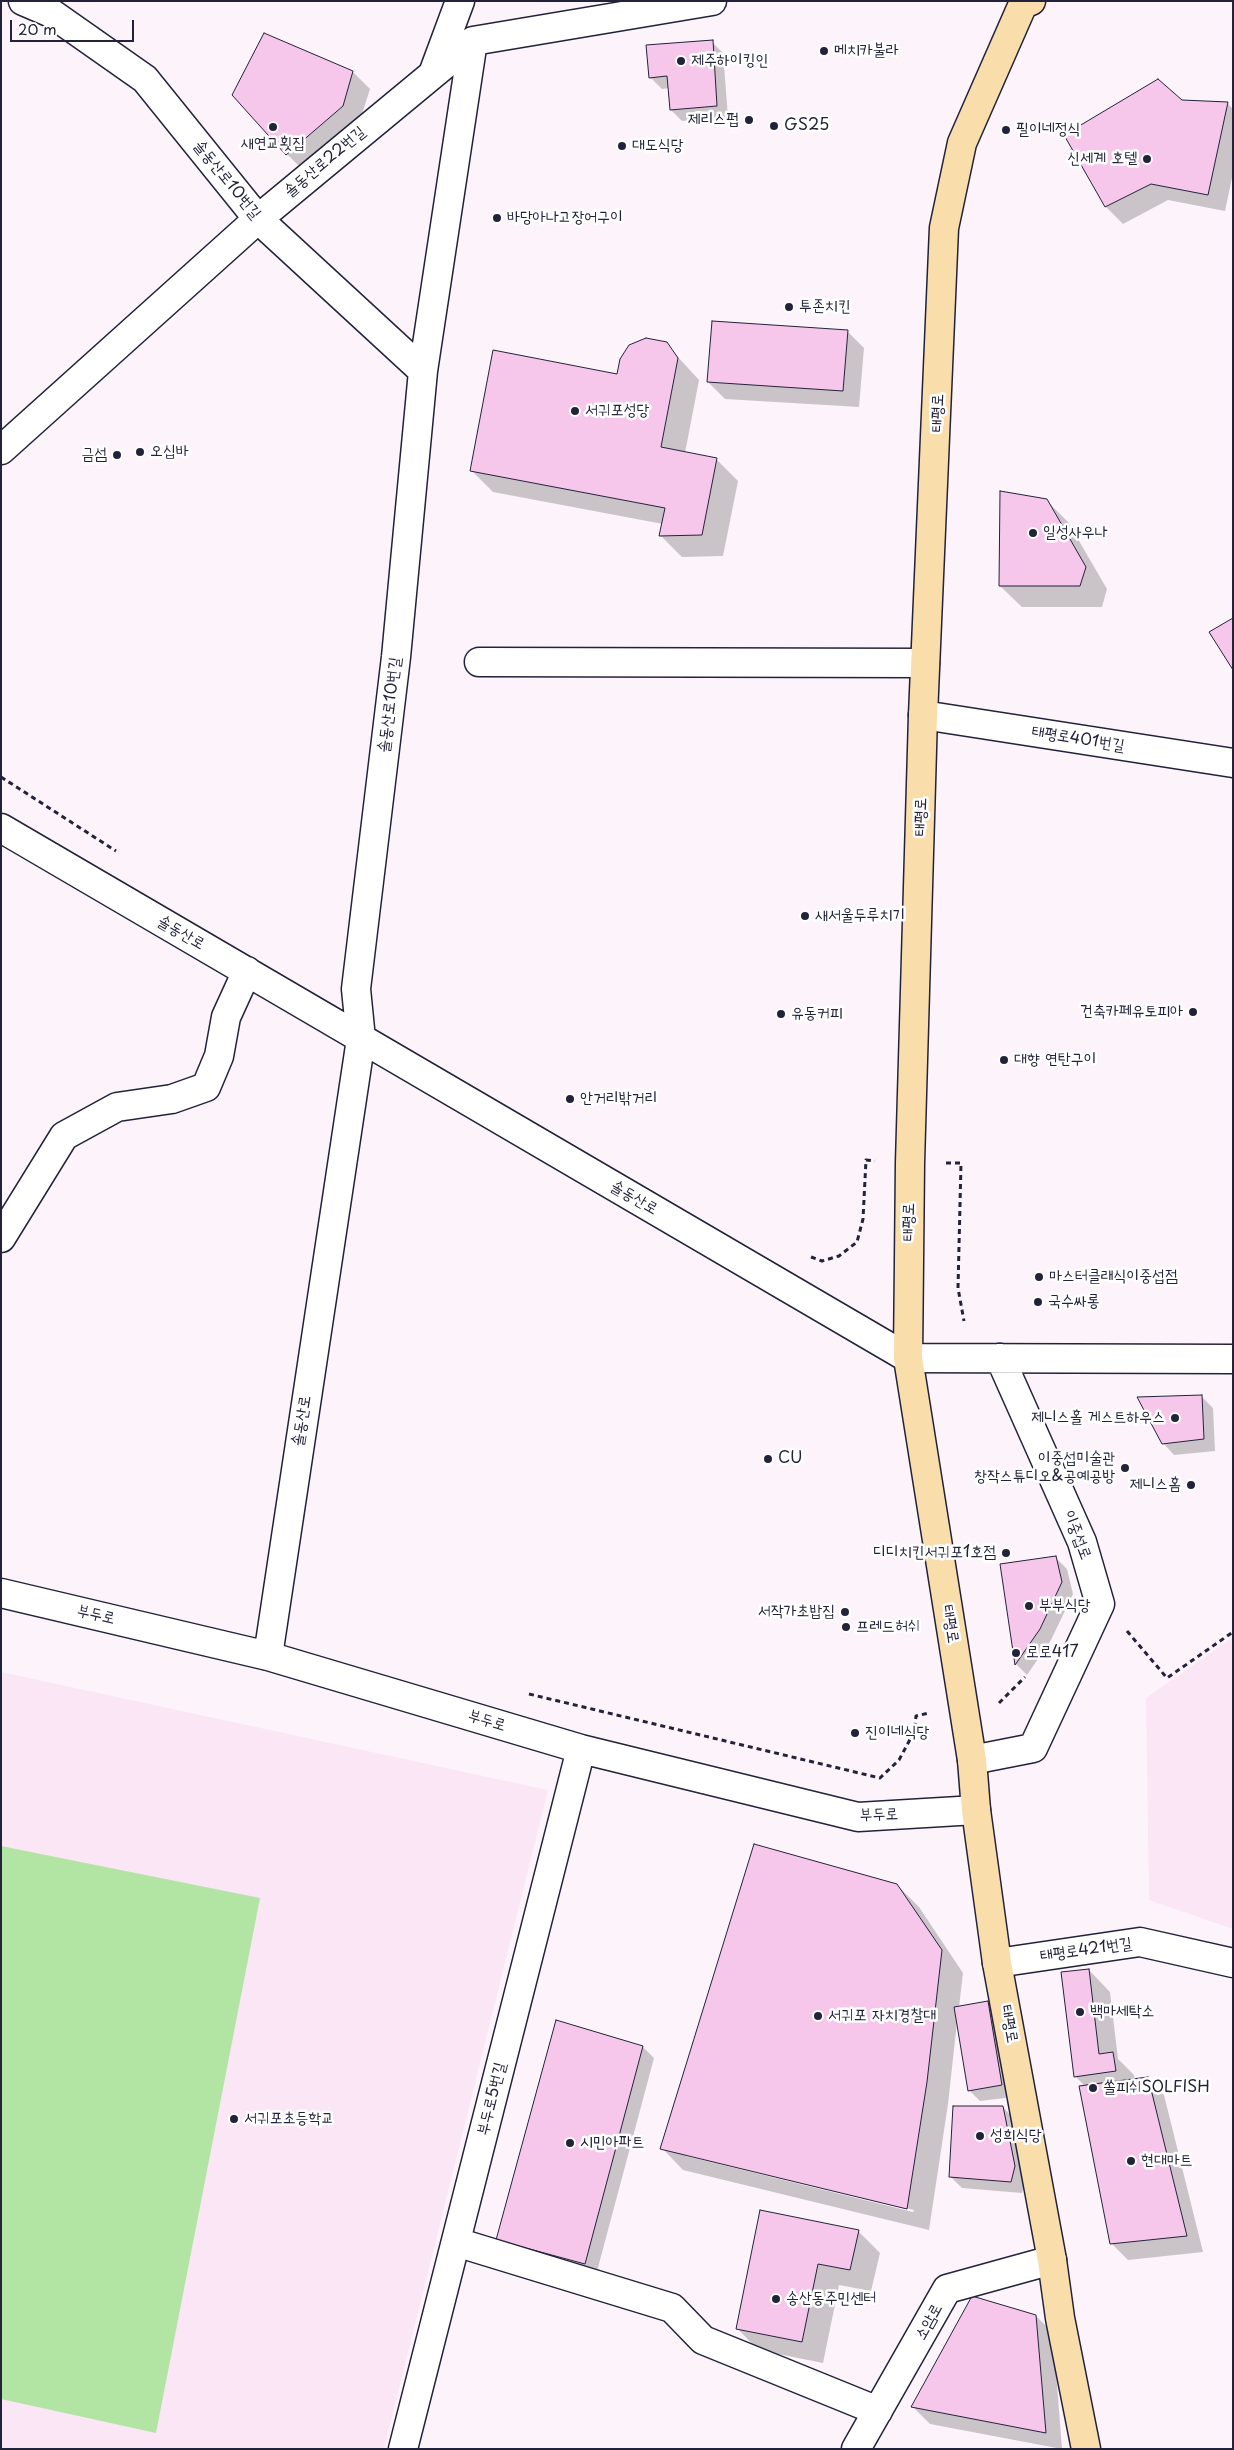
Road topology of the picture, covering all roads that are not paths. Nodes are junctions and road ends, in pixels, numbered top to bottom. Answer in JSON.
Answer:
{"nodes":[{"id":1,"x":23,"y":1,"type":"edge"},
{"id":2,"x":460,"y":1,"type":"edge"},
{"id":3,"x":712,"y":1,"type":"edge"},
{"id":4,"x":1022,"y":2,"type":"edge"},
{"id":5,"x":473,"y":41,"type":"junction"},
{"id":6,"x":434,"y":71,"type":"junction"},
{"id":7,"x":258,"y":219,"type":"junction"},
{"id":8,"x":423,"y":371,"type":"junction"},
{"id":9,"x":1,"y":450,"type":"edge"},
{"id":10,"x":479,"y":662,"type":"dead end"},
{"id":11,"x":925,"y":663,"type":"junction"},
{"id":12,"x":923,"y":715,"type":"junction"},
{"id":13,"x":1233,"y":762,"type":"edge"},
{"id":14,"x":1,"y":828,"type":"edge"},
{"id":15,"x":247,"y":972,"type":"junction"},
{"id":16,"x":360,"y":1039,"type":"junction"},
{"id":17,"x":1,"y":1238,"type":"edge"},
{"id":18,"x":908,"y":1358,"type":"junction"},
{"id":19,"x":1000,"y":1358,"type":"junction"},
{"id":20,"x":1233,"y":1359,"type":"edge"},
{"id":21,"x":1,"y":1593,"type":"edge"},
{"id":22,"x":268,"y":1656,"type":"junction"},
{"id":23,"x":581,"y":1749,"type":"junction"},
{"id":24,"x":972,"y":1760,"type":"junction"},
{"id":25,"x":976,"y":1810,"type":"junction"},
{"id":26,"x":997,"y":1963,"type":"junction"},
{"id":27,"x":1233,"y":1963,"type":"edge"},
{"id":28,"x":456,"y":2242,"type":"junction"},
{"id":29,"x":1052,"y":2260,"type":"junction"},
{"id":30,"x":878,"y":2411,"type":"junction"},
{"id":31,"x":403,"y":2449,"type":"edge"},
{"id":32,"x":856,"y":2449,"type":"edge"},
{"id":33,"x":1086,"y":2449,"type":"edge"}],
"edges":[{"from":1,"to":7,"type":"street","name":"솔동산로10번길"},
{"from":2,"to":6,"type":"street"},
{"from":3,"to":5,"type":"street","name":"솔동산로22번길"},
{"from":4,"to":11,"type":"main road","name":"태평로"},
{"from":5,"to":6,"type":"street","name":"솔동산로22번길"},
{"from":5,"to":8,"type":"street","name":"솔동산로10번길"},
{"from":6,"to":7,"type":"street","name":"솔동산로22번길"},
{"from":7,"to":8,"type":"street","name":"솔동산로10번길"},
{"from":7,"to":9,"type":"street","name":"솔동산로22번길"},
{"from":8,"to":16,"type":"street","name":"솔동산로10번길"},
{"from":10,"to":11,"type":"street"},
{"from":11,"to":12,"type":"main road","name":"태평로"},
{"from":12,"to":13,"type":"street","name":"태평로401번길"},
{"from":12,"to":18,"type":"main road","name":"태평로"},
{"from":14,"to":15,"type":"street","name":"솔동산로"},
{"from":15,"to":16,"type":"street","name":"솔동산로"},
{"from":15,"to":17,"type":"street"},
{"from":16,"to":18,"type":"street","name":"솔동산로"},
{"from":16,"to":22,"type":"street","name":"솔동산로"},
{"from":18,"to":19,"type":"street"},
{"from":18,"to":24,"type":"main road","name":"태평로"},
{"from":19,"to":20,"type":"street"},
{"from":19,"to":24,"type":"street","name":"이중섭로"},
{"from":21,"to":22,"type":"street","name":"부두로"},
{"from":22,"to":23,"type":"street","name":"부두로"},
{"from":23,"to":25,"type":"street","name":"부두로"},
{"from":23,"to":28,"type":"street","name":"부두로5번길"},
{"from":24,"to":25,"type":"main road","name":"태평로"},
{"from":25,"to":26,"type":"main road","name":"태평로"},
{"from":26,"to":27,"type":"street","name":"태평로421번길"},
{"from":26,"to":29,"type":"main road","name":"태평로"},
{"from":28,"to":30,"type":"street"},
{"from":28,"to":31,"type":"street","name":"부두로5번길"},
{"from":29,"to":30,"type":"street","name":"소암로"},
{"from":29,"to":33,"type":"main road","name":"태평로"},
{"from":30,"to":32,"type":"street","name":"소암로"}]}
